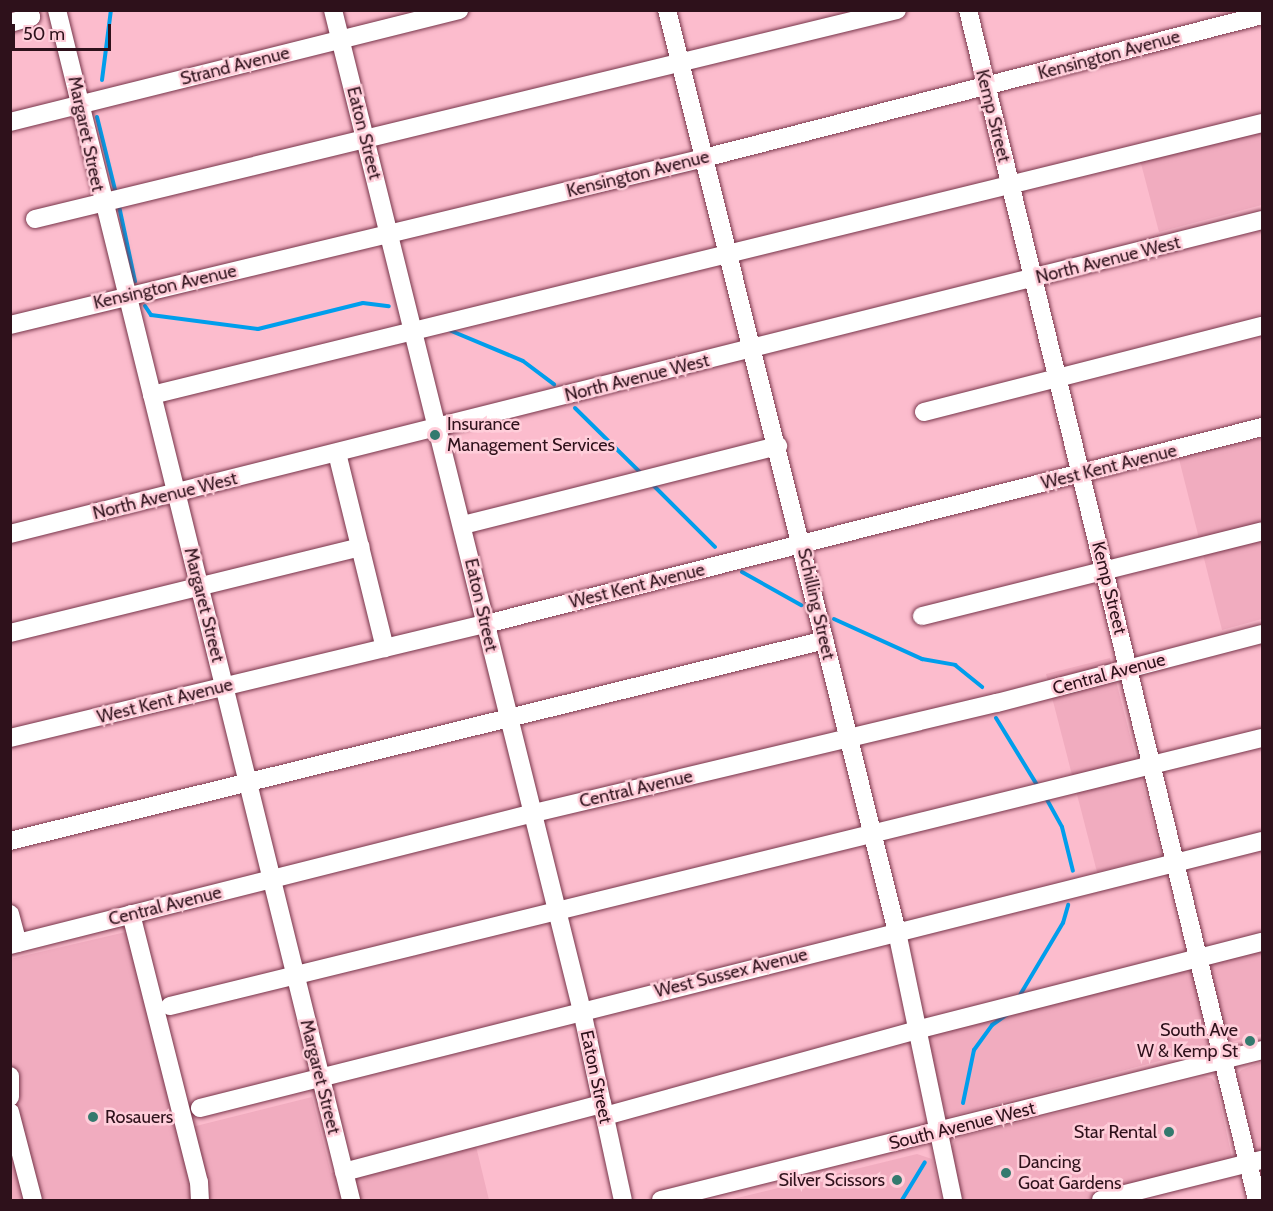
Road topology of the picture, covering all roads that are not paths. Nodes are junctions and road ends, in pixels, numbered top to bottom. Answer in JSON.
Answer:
{"nodes":[{"id":1,"x":29,"y":10,"type":"edge"},
{"id":2,"x":57,"y":10,"type":"edge"},
{"id":3,"x":333,"y":10,"type":"edge"},
{"id":4,"x":459,"y":10,"type":"edge"},
{"id":5,"x":667,"y":10,"type":"edge"},
{"id":6,"x":897,"y":10,"type":"edge"},
{"id":7,"x":968,"y":10,"type":"edge"},
{"id":8,"x":1263,"y":15,"type":"edge"},
{"id":9,"x":10,"y":23,"type":"edge"},
{"id":10,"x":340,"y":39,"type":"junction"},
{"id":11,"x":681,"y":65,"type":"junction"},
{"id":12,"x":986,"y":87,"type":"junction"},
{"id":13,"x":80,"y":104,"type":"junction"},
{"id":14,"x":10,"y":122,"type":"edge"},
{"id":15,"x":1263,"y":123,"type":"edge"},
{"id":16,"x":367,"y":142,"type":"junction"},
{"id":17,"x":704,"y":158,"type":"junction"},
{"id":18,"x":1011,"y":187,"type":"junction"},
{"id":19,"x":102,"y":205,"type":"junction"},
{"id":20,"x":35,"y":219,"type":"dead end"},
{"id":21,"x":1263,"y":220,"type":"edge"},
{"id":22,"x":389,"y":235,"type":"junction"},
{"id":23,"x":729,"y":257,"type":"junction"},
{"id":24,"x":1033,"y":279,"type":"junction"},
{"id":25,"x":125,"y":296,"type":"junction"},
{"id":26,"x":10,"y":325,"type":"edge"},
{"id":27,"x":1263,"y":326,"type":"edge"},
{"id":28,"x":415,"y":332,"type":"junction"},
{"id":29,"x":753,"y":349,"type":"junction"},
{"id":30,"x":1058,"y":378,"type":"junction"},
{"id":31,"x":152,"y":395,"type":"junction"},
{"id":32,"x":924,"y":412,"type":"dead end"},
{"id":33,"x":440,"y":427,"type":"junction"},
{"id":34,"x":1263,"y":427,"type":"edge"},
{"id":35,"x":778,"y":446,"type":"junction"},
{"id":36,"x":337,"y":453,"type":"junction"},
{"id":37,"x":1081,"y":475,"type":"junction"},
{"id":38,"x":177,"y":494,"type":"junction"},
{"id":39,"x":463,"y":525,"type":"junction"},
{"id":40,"x":1263,"y":531,"type":"edge"},
{"id":41,"x":10,"y":534,"type":"edge"},
{"id":42,"x":802,"y":544,"type":"junction"},
{"id":43,"x":360,"y":548,"type":"junction"},
{"id":44,"x":1105,"y":571,"type":"junction"},
{"id":45,"x":199,"y":587,"type":"junction"},
{"id":46,"x":922,"y":616,"type":"dead end"},
{"id":47,"x":486,"y":624,"type":"junction"},
{"id":48,"x":10,"y":633,"type":"edge"},
{"id":49,"x":1263,"y":634,"type":"edge"},
{"id":50,"x":825,"y":640,"type":"junction"},
{"id":51,"x":385,"y":648,"type":"junction"},
{"id":52,"x":1128,"y":668,"type":"junction"},
{"id":53,"x":224,"y":686,"type":"junction"},
{"id":54,"x":508,"y":718,"type":"junction"},
{"id":55,"x":10,"y":738,"type":"edge"},
{"id":56,"x":1263,"y":738,"type":"edge"},
{"id":57,"x":847,"y":740,"type":"junction"},
{"id":58,"x":1151,"y":766,"type":"junction"},
{"id":59,"x":248,"y":782,"type":"junction"},
{"id":60,"x":530,"y":814,"type":"junction"},
{"id":61,"x":872,"y":836,"type":"junction"},
{"id":62,"x":10,"y":841,"type":"edge"},
{"id":63,"x":1263,"y":841,"type":"edge"},
{"id":64,"x":1174,"y":864,"type":"junction"},
{"id":65,"x":271,"y":879,"type":"junction"},
{"id":66,"x":556,"y":913,"type":"junction"},
{"id":67,"x":10,"y":914,"type":"edge"},
{"id":68,"x":131,"y":914,"type":"junction"},
{"id":69,"x":897,"y":932,"type":"junction"},
{"id":70,"x":1263,"y":942,"type":"edge"},
{"id":71,"x":14,"y":944,"type":"edge"},
{"id":72,"x":1197,"y":959,"type":"junction"},
{"id":73,"x":294,"y":976,"type":"junction"},
{"id":74,"x":170,"y":1006,"type":"dead end"},
{"id":75,"x":582,"y":1011,"type":"junction"},
{"id":76,"x":918,"y":1030,"type":"junction"},
{"id":77,"x":1263,"y":1050,"type":"edge"},
{"id":78,"x":1223,"y":1060,"type":"junction"},
{"id":79,"x":10,"y":1076,"type":"edge"},
{"id":80,"x":320,"y":1077,"type":"junction"},
{"id":81,"x":10,"y":1096,"type":"edge"},
{"id":82,"x":200,"y":1108,"type":"dead end"},
{"id":83,"x":603,"y":1110,"type":"junction"},
{"id":84,"x":10,"y":1112,"type":"edge"},
{"id":85,"x":938,"y":1132,"type":"junction"},
{"id":86,"x":1255,"y":1162,"type":"edge"},
{"id":87,"x":344,"y":1172,"type":"junction"},
{"id":88,"x":33,"y":1200,"type":"edge"},
{"id":89,"x":200,"y":1200,"type":"edge"},
{"id":90,"x":351,"y":1200,"type":"edge"},
{"id":91,"x":623,"y":1200,"type":"edge"},
{"id":92,"x":661,"y":1200,"type":"edge"},
{"id":93,"x":953,"y":1200,"type":"edge"},
{"id":94,"x":1101,"y":1200,"type":"edge"},
{"id":95,"x":1257,"y":1200,"type":"edge"}],
"edges":[{"from":1,"to":9,"type":"street"},
{"from":2,"to":13,"type":"street","name":"Margaret Street"},
{"from":3,"to":10,"type":"street","name":"Eaton Street"},
{"from":4,"to":10,"type":"street","name":"Strand Avenue"},
{"from":5,"to":11,"type":"street","name":"Schilling Street"},
{"from":6,"to":11,"type":"street"},
{"from":7,"to":12,"type":"street","name":"Kemp Street"},
{"from":8,"to":12,"type":"street","name":"Kensington Avenue"},
{"from":10,"to":13,"type":"street","name":"Strand Avenue"},
{"from":10,"to":16,"type":"street","name":"Eaton Street"},
{"from":11,"to":16,"type":"street"},
{"from":11,"to":17,"type":"street","name":"Schilling Street"},
{"from":12,"to":17,"type":"street","name":"Kensington Avenue"},
{"from":12,"to":18,"type":"street","name":"Kemp Street"},
{"from":13,"to":14,"type":"street","name":"Strand Avenue"},
{"from":13,"to":19,"type":"street","name":"Margaret Street"},
{"from":15,"to":18,"type":"street"},
{"from":16,"to":19,"type":"street"},
{"from":16,"to":22,"type":"street","name":"Eaton Street"},
{"from":17,"to":22,"type":"street","name":"Kensington Avenue"},
{"from":17,"to":23,"type":"street","name":"Schilling Street"},
{"from":18,"to":23,"type":"street"},
{"from":18,"to":24,"type":"street","name":"Kemp Street"},
{"from":19,"to":20,"type":"street"},
{"from":19,"to":25,"type":"street","name":"Margaret Street"},
{"from":21,"to":24,"type":"street","name":"North Avenue West"},
{"from":22,"to":25,"type":"street","name":"Kensington Avenue"},
{"from":22,"to":28,"type":"street","name":"Eaton Street"},
{"from":23,"to":28,"type":"street"},
{"from":23,"to":29,"type":"street","name":"Schilling Street"},
{"from":24,"to":29,"type":"street","name":"North Avenue West"},
{"from":24,"to":30,"type":"street","name":"Kemp Street"},
{"from":25,"to":26,"type":"street","name":"Kensington Avenue"},
{"from":25,"to":31,"type":"street","name":"Margaret Street"},
{"from":27,"to":30,"type":"street"},
{"from":28,"to":31,"type":"street"},
{"from":28,"to":33,"type":"street","name":"Eaton Street"},
{"from":29,"to":33,"type":"street","name":"North Avenue West"},
{"from":29,"to":35,"type":"street","name":"Schilling Street"},
{"from":30,"to":32,"type":"street"},
{"from":30,"to":37,"type":"street","name":"Kemp Street"},
{"from":31,"to":38,"type":"street","name":"Margaret Street"},
{"from":33,"to":36,"type":"street","name":"North Avenue West"},
{"from":33,"to":39,"type":"street","name":"Eaton Street"},
{"from":34,"to":37,"type":"street","name":"West Kent Avenue"},
{"from":35,"to":39,"type":"street"},
{"from":35,"to":42,"type":"street","name":"Schilling Street"},
{"from":36,"to":38,"type":"street","name":"North Avenue West"},
{"from":36,"to":43,"type":"street"},
{"from":37,"to":42,"type":"street","name":"West Kent Avenue"},
{"from":37,"to":44,"type":"street","name":"Kemp Street"},
{"from":38,"to":41,"type":"street","name":"North Avenue West"},
{"from":38,"to":45,"type":"street","name":"Margaret Street"},
{"from":39,"to":47,"type":"street","name":"Eaton Street"},
{"from":40,"to":44,"type":"street"},
{"from":42,"to":47,"type":"street","name":"West Kent Avenue"},
{"from":42,"to":50,"type":"street","name":"Schilling Street"},
{"from":43,"to":45,"type":"street"},
{"from":43,"to":51,"type":"street"},
{"from":44,"to":46,"type":"street"},
{"from":44,"to":52,"type":"street","name":"Kemp Street"},
{"from":45,"to":48,"type":"street"},
{"from":45,"to":53,"type":"street","name":"Margaret Street"},
{"from":47,"to":51,"type":"street","name":"West Kent Avenue"},
{"from":47,"to":54,"type":"street","name":"Eaton Street"},
{"from":49,"to":52,"type":"street","name":"Central Avenue"},
{"from":50,"to":54,"type":"street"},
{"from":50,"to":57,"type":"street","name":"Schilling Street"},
{"from":51,"to":53,"type":"street","name":"West Kent Avenue"},
{"from":52,"to":57,"type":"street","name":"Central Avenue"},
{"from":52,"to":58,"type":"street","name":"Kemp Street"},
{"from":53,"to":55,"type":"street","name":"West Kent Avenue"},
{"from":53,"to":59,"type":"street","name":"Margaret Street"},
{"from":54,"to":59,"type":"street"},
{"from":54,"to":60,"type":"street","name":"Eaton Street"},
{"from":56,"to":58,"type":"street"},
{"from":57,"to":60,"type":"street","name":"Central Avenue"},
{"from":57,"to":61,"type":"street","name":"Schilling Street"},
{"from":58,"to":61,"type":"street"},
{"from":58,"to":64,"type":"street","name":"Kemp Street"},
{"from":59,"to":62,"type":"street"},
{"from":59,"to":65,"type":"street","name":"Margaret Street"},
{"from":60,"to":65,"type":"street","name":"Central Avenue"},
{"from":60,"to":66,"type":"street","name":"Eaton Street"},
{"from":61,"to":66,"type":"street"},
{"from":61,"to":69,"type":"street","name":"Schilling Street"},
{"from":63,"to":64,"type":"street","name":"West Sussex Avenue"},
{"from":64,"to":69,"type":"street","name":"West Sussex Avenue"},
{"from":64,"to":72,"type":"street","name":"Kemp Street"},
{"from":65,"to":68,"type":"street","name":"Central Avenue"},
{"from":65,"to":73,"type":"street","name":"Margaret Street"},
{"from":66,"to":73,"type":"street"},
{"from":66,"to":75,"type":"street","name":"Eaton Street"},
{"from":67,"to":71,"type":"street"},
{"from":68,"to":71,"type":"street","name":"Central Avenue"},
{"from":68,"to":89,"type":"street"},
{"from":69,"to":75,"type":"street","name":"West Sussex Avenue"},
{"from":69,"to":76,"type":"street","name":"Schilling Street"},
{"from":70,"to":72,"type":"street"},
{"from":72,"to":76,"type":"street"},
{"from":72,"to":78,"type":"street","name":"Kemp Street"},
{"from":73,"to":74,"type":"street"},
{"from":73,"to":80,"type":"street","name":"Margaret Street"},
{"from":75,"to":80,"type":"street","name":"West Sussex Avenue"},
{"from":75,"to":83,"type":"street","name":"Eaton Street"},
{"from":76,"to":83,"type":"street"},
{"from":76,"to":85,"type":"street","name":"Schilling Street"},
{"from":77,"to":78,"type":"street","name":"South Avenue West"},
{"from":78,"to":85,"type":"street","name":"South Avenue West"},
{"from":78,"to":86,"type":"street","name":"Kemp Street"},
{"from":79,"to":81,"type":"street"},
{"from":80,"to":82,"type":"street","name":"West Sussex Avenue"},
{"from":80,"to":87,"type":"street","name":"Margaret Street"},
{"from":83,"to":87,"type":"street"},
{"from":83,"to":91,"type":"street","name":"Eaton Street"},
{"from":84,"to":88,"type":"street"},
{"from":85,"to":92,"type":"street","name":"South Avenue West"},
{"from":85,"to":93,"type":"street","name":"Schilling Street"},
{"from":86,"to":94,"type":"street"},
{"from":86,"to":95,"type":"street","name":"Kemp Street"},
{"from":87,"to":90,"type":"street","name":"Margaret Street"}]}
